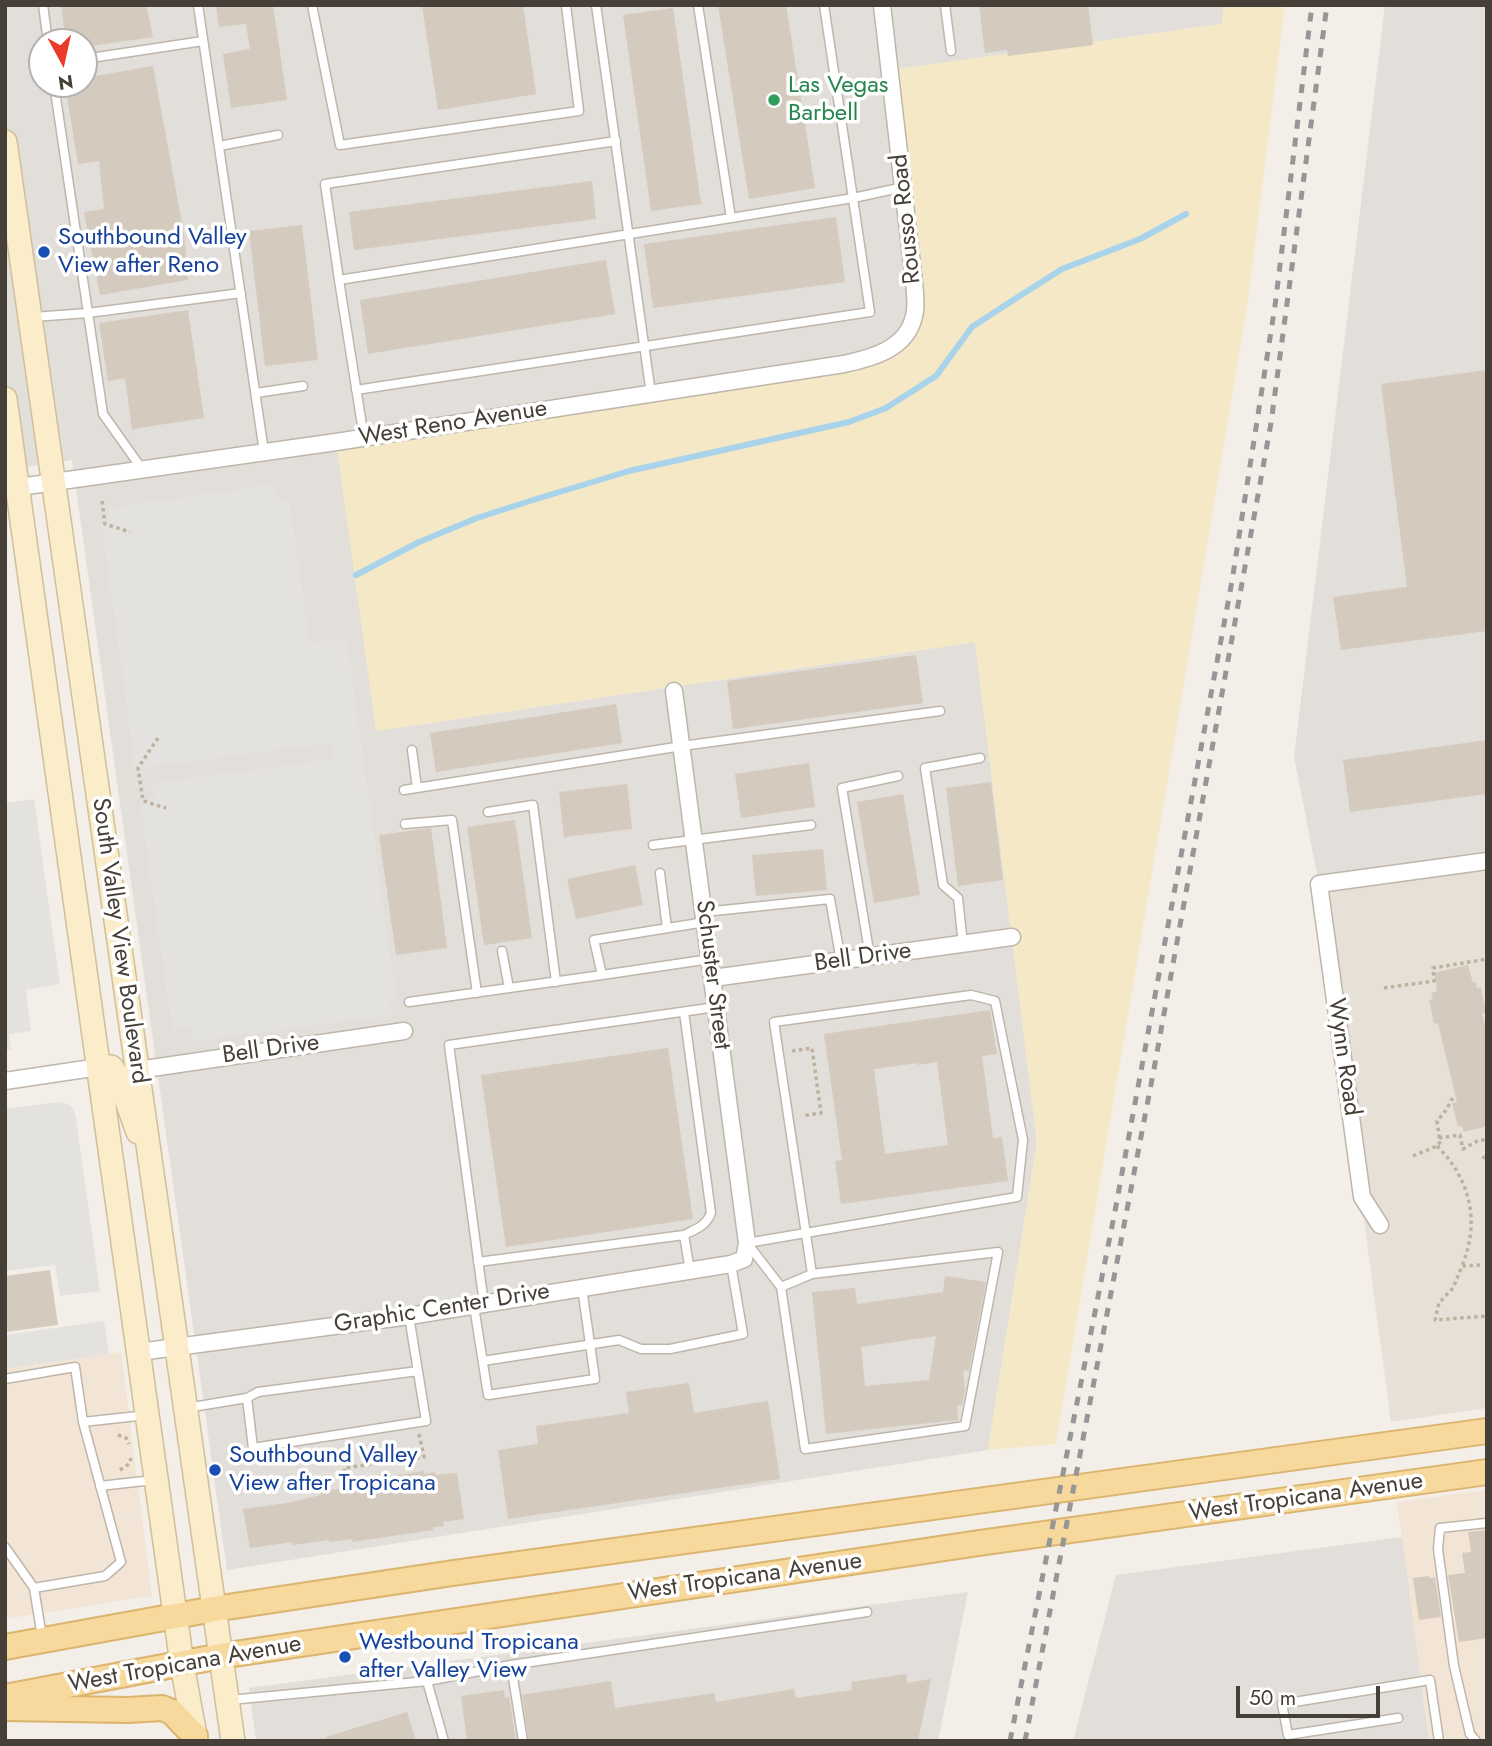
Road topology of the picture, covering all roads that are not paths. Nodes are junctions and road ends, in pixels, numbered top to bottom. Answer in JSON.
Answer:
{"nodes":[{"id":1,"x":43,"y":5,"type":"edge"},
{"id":2,"x":198,"y":5,"type":"edge"},
{"id":3,"x":312,"y":5,"type":"edge"},
{"id":4,"x":566,"y":5,"type":"edge"},
{"id":5,"x":596,"y":5,"type":"edge"},
{"id":6,"x":698,"y":5,"type":"edge"},
{"id":7,"x":824,"y":5,"type":"edge"},
{"id":8,"x":882,"y":5,"type":"edge"},
{"id":9,"x":945,"y":5,"type":"edge"},
{"id":10,"x":46,"y":28,"type":"edge"},
{"id":11,"x":203,"y":41,"type":"junction"},
{"id":12,"x":951,"y":51,"type":"dead end"},
{"id":13,"x":98,"y":57,"type":"edge"},
{"id":14,"x":56,"y":98,"type":"edge"},
{"id":15,"x":278,"y":135,"type":"dead end"},
{"id":16,"x":615,"y":141,"type":"junction"},
{"id":17,"x":5,"y":142,"type":"edge"},
{"id":18,"x":219,"y":146,"type":"junction"},
{"id":19,"x":904,"y":187,"type":"junction"},
{"id":20,"x":853,"y":198,"type":"junction"},
{"id":21,"x":731,"y":218,"type":"junction"},
{"id":22,"x":629,"y":234,"type":"junction"},
{"id":23,"x":339,"y":280,"type":"junction"},
{"id":24,"x":241,"y":293,"type":"junction"},
{"id":25,"x":88,"y":313,"type":"junction"},
{"id":26,"x":30,"y":317,"type":"junction"},
{"id":27,"x":897,"y":345,"type":"joint"},
{"id":28,"x":644,"y":346,"type":"junction"},
{"id":29,"x":303,"y":386,"type":"dead end"},
{"id":30,"x":356,"y":390,"type":"junction"},
{"id":31,"x":256,"y":393,"type":"junction"},
{"id":32,"x":651,"y":394,"type":"junction"},
{"id":33,"x":5,"y":398,"type":"edge"},
{"id":34,"x":364,"y":438,"type":"junction"},
{"id":35,"x":264,"y":452,"type":"junction"},
{"id":36,"x":142,"y":470,"type":"junction"},
{"id":37,"x":54,"y":482,"type":"junction"},
{"id":38,"x":11,"y":488,"type":"edge"},
{"id":39,"x":674,"y":691,"type":"dead end"},
{"id":40,"x":940,"y":711,"type":"dead end"},
{"id":41,"x":682,"y":746,"type":"junction"},
{"id":42,"x":412,"y":750,"type":"dead end"},
{"id":43,"x":980,"y":758,"type":"dead end"},
{"id":44,"x":898,"y":776,"type":"dead end"},
{"id":45,"x":417,"y":788,"type":"junction"},
{"id":46,"x":404,"y":790,"type":"dead end"},
{"id":47,"x":488,"y":812,"type":"dead end"},
{"id":48,"x":405,"y":824,"type":"dead end"},
{"id":49,"x":811,"y":825,"type":"dead end"},
{"id":50,"x":694,"y":838,"type":"junction"},
{"id":51,"x":653,"y":845,"type":"dead end"},
{"id":52,"x":1487,"y":861,"type":"edge"},
{"id":53,"x":660,"y":873,"type":"dead end"},
{"id":54,"x":705,"y":917,"type":"junction"},
{"id":55,"x":667,"y":928,"type":"junction"},
{"id":56,"x":1012,"y":937,"type":"dead end"},
{"id":57,"x":963,"y":944,"type":"junction"},
{"id":58,"x":502,"y":951,"type":"dead end"},
{"id":59,"x":870,"y":957,"type":"junction"},
{"id":60,"x":710,"y":959,"type":"junction"},
{"id":61,"x":841,"y":961,"type":"junction"},
{"id":62,"x":602,"y":975,"type":"junction"},
{"id":63,"x":713,"y":978,"type":"junction"},
{"id":64,"x":556,"y":982,"type":"junction"},
{"id":65,"x":509,"y":989,"type":"junction"},
{"id":66,"x":477,"y":993,"type":"junction"},
{"id":67,"x":409,"y":1002,"type":"dead end"},
{"id":68,"x":716,"y":1007,"type":"junction"},
{"id":69,"x":684,"y":1012,"type":"junction"},
{"id":70,"x":404,"y":1031,"type":"dead end"},
{"id":71,"x":99,"y":1067,"type":"junction"},
{"id":72,"x":138,"y":1070,"type":"junction"},
{"id":73,"x":5,"y":1081,"type":"edge"},
{"id":74,"x":151,"y":1164,"type":"junction"},
{"id":75,"x":1380,"y":1226,"type":"dead end"},
{"id":76,"x":684,"y":1235,"type":"junction"},
{"id":77,"x":805,"y":1235,"type":"junction"},
{"id":78,"x":741,"y":1256,"type":"junction"},
{"id":79,"x":478,"y":1262,"type":"junction"},
{"id":80,"x":690,"y":1271,"type":"junction"},
{"id":81,"x":812,"y":1275,"type":"junction"},
{"id":82,"x":781,"y":1287,"type":"junction"},
{"id":83,"x":582,"y":1288,"type":"junction"},
{"id":84,"x":479,"y":1304,"type":"junction"},
{"id":85,"x":409,"y":1316,"type":"junction"},
{"id":86,"x":590,"y":1344,"type":"junction"},
{"id":87,"x":177,"y":1347,"type":"junction"},
{"id":88,"x":139,"y":1352,"type":"junction"},
{"id":89,"x":483,"y":1360,"type":"junction"},
{"id":90,"x":418,"y":1371,"type":"junction"},
{"id":91,"x":5,"y":1378,"type":"edge"},
{"id":92,"x":247,"y":1398,"type":"junction"},
{"id":93,"x":186,"y":1408,"type":"junction"},
{"id":94,"x":148,"y":1414,"type":"junction"},
{"id":95,"x":83,"y":1422,"type":"junction"},
{"id":96,"x":1487,"y":1432,"type":"edge"},
{"id":97,"x":1487,"y":1472,"type":"edge"},
{"id":98,"x":157,"y":1480,"type":"junction"},
{"id":99,"x":100,"y":1486,"type":"junction"},
{"id":100,"x":1487,"y":1523,"type":"edge"},
{"id":101,"x":5,"y":1547,"type":"edge"},
{"id":102,"x":34,"y":1588,"type":"junction"},
{"id":103,"x":214,"y":1609,"type":"junction"},
{"id":104,"x":867,"y":1612,"type":"dead end"},
{"id":105,"x":176,"y":1615,"type":"junction"},
{"id":106,"x":43,"y":1640,"type":"junction"},
{"id":107,"x":5,"y":1647,"type":"edge"},
{"id":108,"x":221,"y":1656,"type":"junction"},
{"id":109,"x":182,"y":1664,"type":"junction"},
{"id":110,"x":511,"y":1665,"type":"junction"},
{"id":111,"x":427,"y":1681,"type":"junction"},
{"id":112,"x":5,"y":1697,"type":"edge"},
{"id":113,"x":227,"y":1700,"type":"junction"},
{"id":114,"x":5,"y":1708,"type":"edge"},
{"id":115,"x":1398,"y":1718,"type":"dead end"},
{"id":116,"x":195,"y":1738,"type":"edge"},
{"id":117,"x":233,"y":1741,"type":"edge"},
{"id":118,"x":444,"y":1741,"type":"edge"},
{"id":119,"x":523,"y":1741,"type":"edge"},
{"id":120,"x":1439,"y":1741,"type":"edge"},
{"id":121,"x":1476,"y":1741,"type":"edge"}],
"edges":[{"from":1,"to":10,"type":"lane"},
{"from":2,"to":11,"type":"lane"},
{"from":3,"to":4,"type":"lane"},
{"from":5,"to":16,"type":"lane"},
{"from":6,"to":21,"type":"lane"},
{"from":7,"to":20,"type":"lane"},
{"from":8,"to":19,"type":"street","name":"Rousso Road"},
{"from":9,"to":12,"type":"lane"},
{"from":11,"to":13,"type":"lane"},
{"from":11,"to":18,"type":"lane"},
{"from":14,"to":25,"type":"lane"},
{"from":15,"to":18,"type":"lane"},
{"from":16,"to":22,"type":"lane"},
{"from":16,"to":23,"type":"lane"},
{"from":17,"to":26,"type":"main road","name":"South Valley View Boulevard"},
{"from":18,"to":24,"type":"lane"},
{"from":19,"to":20,"type":"lane"},
{"from":19,"to":27,"type":"street","name":"Rousso Road"},
{"from":20,"to":21,"type":"lane"},
{"from":20,"to":28,"type":"lane"},
{"from":21,"to":22,"type":"lane"},
{"from":22,"to":23,"type":"lane"},
{"from":22,"to":28,"type":"lane"},
{"from":23,"to":30,"type":"lane"},
{"from":24,"to":25,"type":"lane"},
{"from":24,"to":31,"type":"lane"},
{"from":25,"to":26,"type":"lane"},
{"from":25,"to":36,"type":"lane"},
{"from":26,"to":37,"type":"main road","name":"South Valley View Boulevard"},
{"from":27,"to":32,"type":"street","name":"West Reno Avenue"},
{"from":28,"to":30,"type":"lane"},
{"from":28,"to":32,"type":"lane"},
{"from":29,"to":31,"type":"lane"},
{"from":30,"to":34,"type":"lane"},
{"from":31,"to":35,"type":"lane"},
{"from":32,"to":34,"type":"street","name":"West Reno Avenue"},
{"from":33,"to":38,"type":"main road","name":"South Valley View Boulevard"},
{"from":34,"to":35,"type":"street","name":"West Reno Avenue"},
{"from":35,"to":36,"type":"street","name":"West Reno Avenue"},
{"from":36,"to":37,"type":"street","name":"West Reno Avenue"},
{"from":37,"to":38,"type":"street","name":"West Reno Avenue"},
{"from":37,"to":72,"type":"main road","name":"South Valley View Boulevard"},
{"from":38,"to":71,"type":"main road","name":"South Valley View Boulevard"},
{"from":39,"to":41,"type":"street","name":"Schuster Street"},
{"from":40,"to":41,"type":"lane"},
{"from":41,"to":45,"type":"lane"},
{"from":41,"to":50,"type":"street","name":"Schuster Street"},
{"from":42,"to":45,"type":"lane"},
{"from":43,"to":57,"type":"lane"},
{"from":44,"to":59,"type":"lane"},
{"from":45,"to":46,"type":"lane"},
{"from":47,"to":64,"type":"lane"},
{"from":48,"to":66,"type":"lane"},
{"from":49,"to":50,"type":"lane"},
{"from":50,"to":51,"type":"lane"},
{"from":50,"to":54,"type":"street","name":"Schuster Street"},
{"from":52,"to":75,"type":"street","name":"Wynn Road"},
{"from":53,"to":55,"type":"lane"},
{"from":54,"to":55,"type":"lane"},
{"from":54,"to":60,"type":"street","name":"Schuster Street"},
{"from":54,"to":61,"type":"lane"},
{"from":55,"to":62,"type":"lane"},
{"from":56,"to":57,"type":"street","name":"Bell Drive"},
{"from":57,"to":59,"type":"street","name":"Bell Drive"},
{"from":58,"to":65,"type":"lane"},
{"from":59,"to":61,"type":"street","name":"Bell Drive"},
{"from":60,"to":62,"type":"lane"},
{"from":60,"to":63,"type":"street","name":"Schuster Street"},
{"from":61,"to":63,"type":"street","name":"Bell Drive"},
{"from":62,"to":64,"type":"lane"},
{"from":63,"to":68,"type":"street","name":"Schuster Street"},
{"from":64,"to":65,"type":"lane"},
{"from":65,"to":66,"type":"lane"},
{"from":66,"to":67,"type":"lane"},
{"from":68,"to":69,"type":"lane"},
{"from":68,"to":78,"type":"street","name":"Schuster Street"},
{"from":69,"to":76,"type":"lane"},
{"from":69,"to":79,"type":"lane"},
{"from":70,"to":72,"type":"street","name":"Bell Drive"},
{"from":71,"to":73,"type":"street"},
{"from":71,"to":74,"type":"main road"},
{"from":71,"to":88,"type":"main road","name":"South Valley View Boulevard"},
{"from":72,"to":74,"type":"main road","name":"South Valley View Boulevard"},
{"from":74,"to":87,"type":"main road","name":"South Valley View Boulevard"},
{"from":76,"to":79,"type":"lane"},
{"from":76,"to":80,"type":"lane"},
{"from":77,"to":77,"type":"lane"},
{"from":77,"to":78,"type":"lane"},
{"from":77,"to":81,"type":"lane"},
{"from":78,"to":80,"type":"street","name":"Graphic Center Drive"},
{"from":78,"to":82,"type":"lane"},
{"from":78,"to":86,"type":"lane"},
{"from":79,"to":84,"type":"lane"},
{"from":80,"to":83,"type":"street","name":"Graphic Center Drive"},
{"from":81,"to":82,"type":"lane"},
{"from":81,"to":82,"type":"lane"},
{"from":83,"to":84,"type":"street","name":"Graphic Center Drive"},
{"from":83,"to":86,"type":"lane"},
{"from":84,"to":85,"type":"street","name":"Graphic Center Drive"},
{"from":84,"to":89,"type":"lane"},
{"from":85,"to":87,"type":"street","name":"Graphic Center Drive"},
{"from":85,"to":90,"type":"lane"},
{"from":86,"to":89,"type":"lane"},
{"from":86,"to":89,"type":"lane"},
{"from":87,"to":88,"type":"street","name":"Graphic Center Drive"},
{"from":87,"to":93,"type":"main road","name":"South Valley View Boulevard"},
{"from":88,"to":94,"type":"main road","name":"South Valley View Boulevard"},
{"from":90,"to":92,"type":"lane"},
{"from":90,"to":92,"type":"lane"},
{"from":91,"to":95,"type":"lane"},
{"from":92,"to":93,"type":"lane"},
{"from":93,"to":103,"type":"main road","name":"South Valley View Boulevard"},
{"from":94,"to":95,"type":"lane"},
{"from":94,"to":98,"type":"main road","name":"South Valley View Boulevard"},
{"from":95,"to":99,"type":"lane"},
{"from":96,"to":103,"type":"main road","name":"West Tropicana Avenue"},
{"from":97,"to":108,"type":"main road","name":"West Tropicana Avenue"},
{"from":98,"to":99,"type":"lane"},
{"from":98,"to":105,"type":"main road","name":"South Valley View Boulevard"},
{"from":99,"to":102,"type":"lane"},
{"from":100,"to":121,"type":"lane"},
{"from":101,"to":102,"type":"lane"},
{"from":102,"to":106,"type":"lane"},
{"from":103,"to":105,"type":"main road","name":"West Tropicana Avenue"},
{"from":103,"to":108,"type":"main road","name":"South Valley View Boulevard"},
{"from":104,"to":110,"type":"lane"},
{"from":105,"to":106,"type":"main road","name":"West Tropicana Avenue"},
{"from":105,"to":109,"type":"main road","name":"South Valley View Boulevard"},
{"from":106,"to":107,"type":"main road","name":"West Tropicana Avenue"},
{"from":108,"to":109,"type":"main road","name":"West Tropicana Avenue"},
{"from":108,"to":113,"type":"main road","name":"South Valley View Boulevard"},
{"from":109,"to":112,"type":"main road","name":"West Tropicana Avenue"},
{"from":109,"to":116,"type":"main road","name":"South Valley View Boulevard"},
{"from":110,"to":111,"type":"lane"},
{"from":110,"to":119,"type":"lane"},
{"from":111,"to":113,"type":"lane"},
{"from":111,"to":118,"type":"lane"},
{"from":113,"to":117,"type":"main road","name":"South Valley View Boulevard"},
{"from":114,"to":116,"type":"main road"},
{"from":115,"to":120,"type":"lane"}]}
